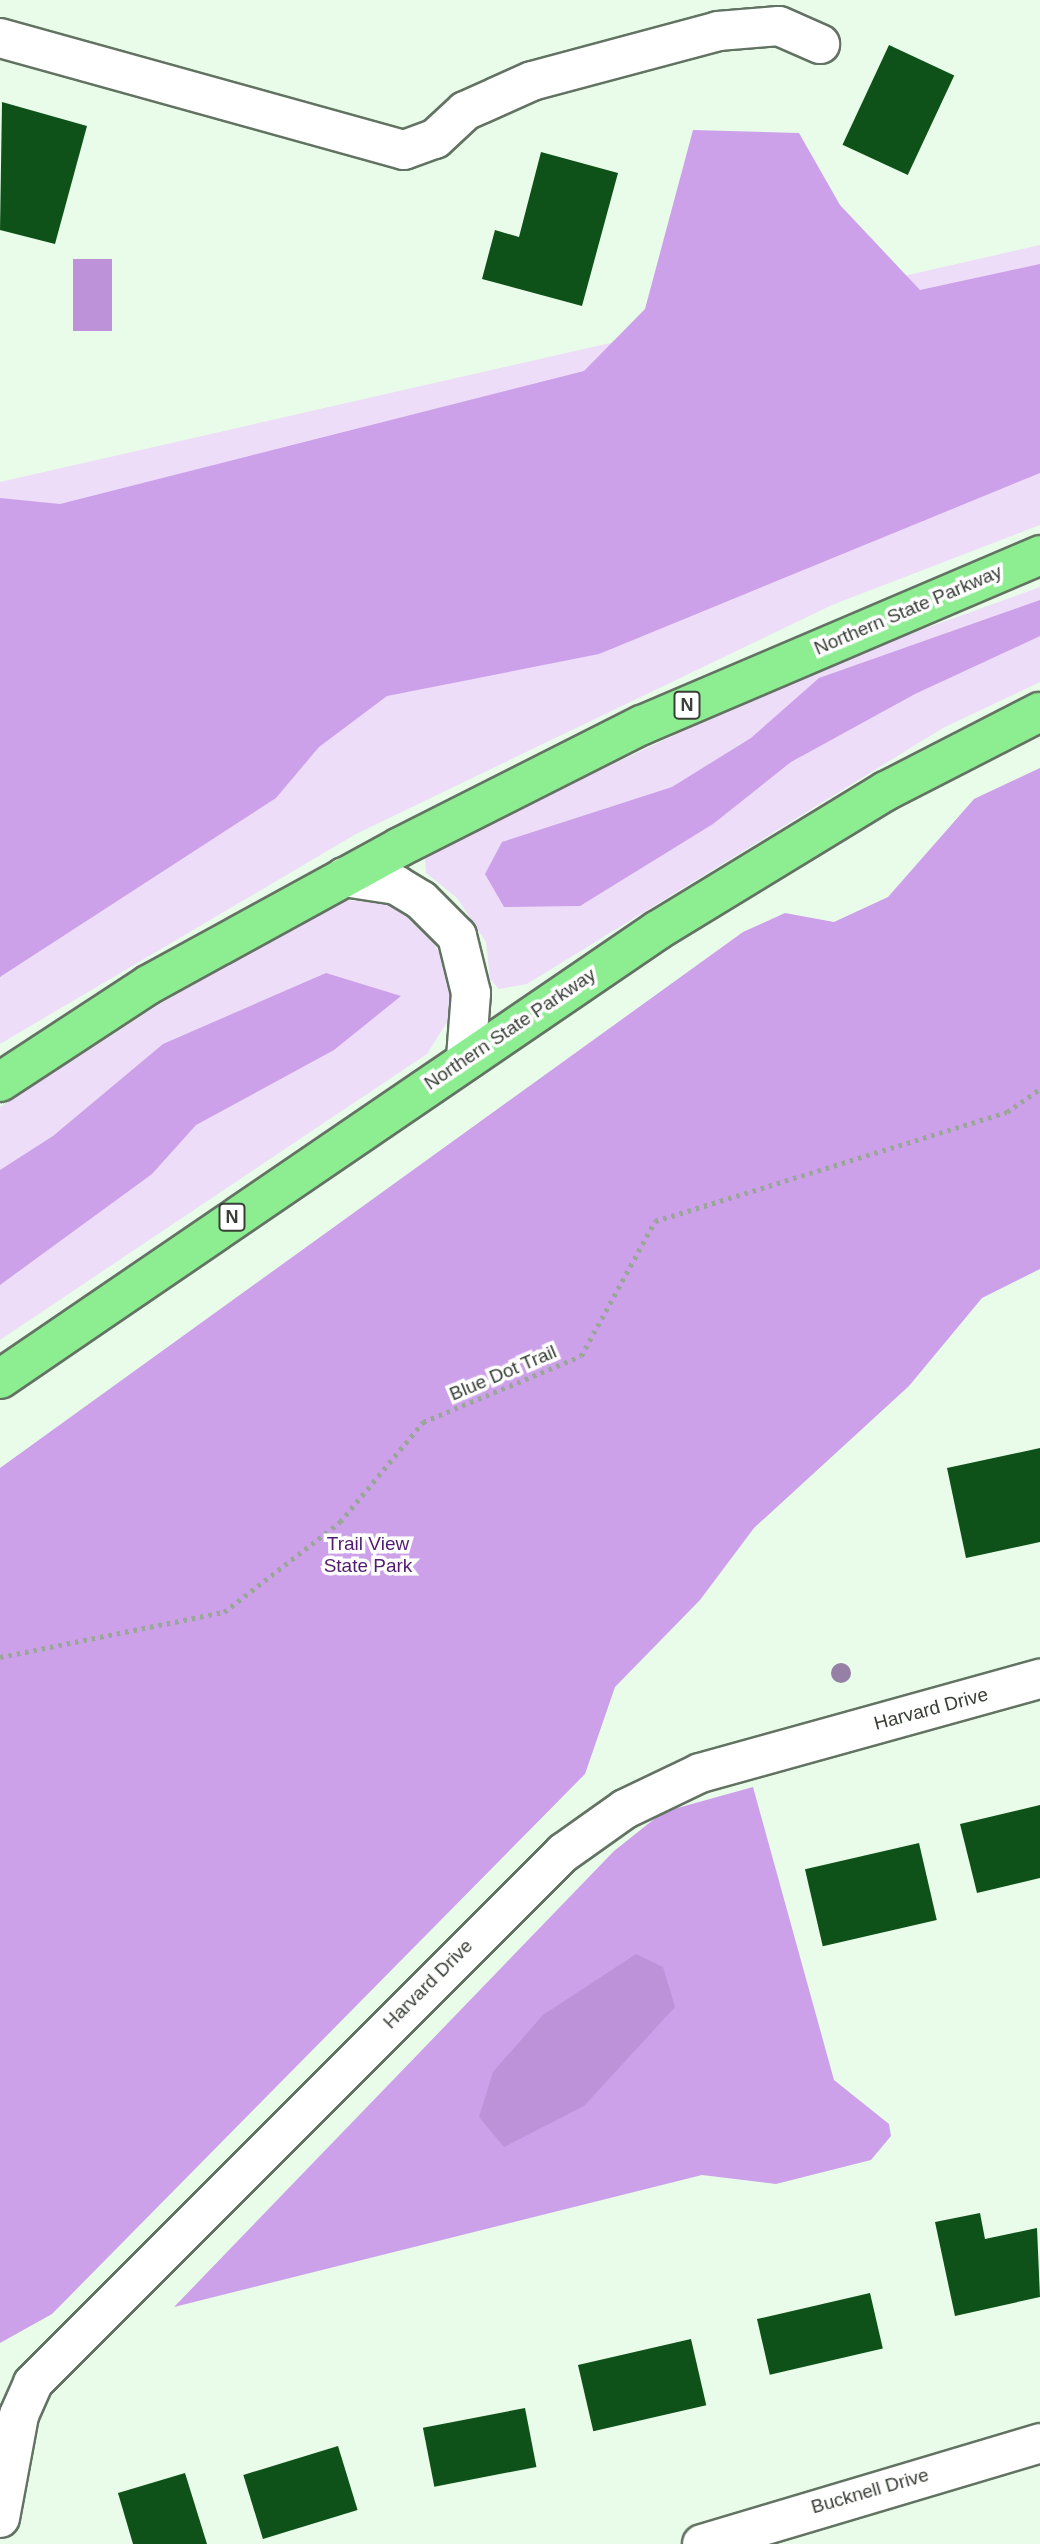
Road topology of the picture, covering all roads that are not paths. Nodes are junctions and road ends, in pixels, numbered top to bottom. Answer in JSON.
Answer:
{"nodes":[{"id":1,"x":0,"y":38,"type":"edge"},
{"id":2,"x":820,"y":44,"type":"dead end"},
{"id":3,"x":1040,"y":555,"type":"edge"},
{"id":4,"x":1040,"y":712,"type":"edge"},
{"id":5,"x":344,"y":877,"type":"junction"},
{"id":6,"x":466,"y":1058,"type":"junction"},
{"id":7,"x":0,"y":1082,"type":"edge"},
{"id":8,"x":0,"y":1379,"type":"edge"},
{"id":9,"x":1040,"y":1679,"type":"edge"},
{"id":10,"x":1040,"y":2443,"type":"edge"},
{"id":11,"x":0,"y":2518,"type":"edge"},
{"id":12,"x":702,"y":2544,"type":"edge"}],
"edges":[{"from":1,"to":2,"type":"street"},
{"from":3,"to":5,"type":"highway","name":"Northern State Parkway","number":"N"},
{"from":4,"to":6,"type":"highway","name":"Northern State Parkway","number":"N"},
{"from":5,"to":6,"type":"street"},
{"from":5,"to":7,"type":"highway","name":"Northern State Parkway","number":"N"},
{"from":6,"to":8,"type":"highway","name":"Northern State Parkway","number":"N"},
{"from":9,"to":11,"type":"street","name":"Harvard Drive"},
{"from":10,"to":12,"type":"street","name":"Bucknell Drive"}]}
